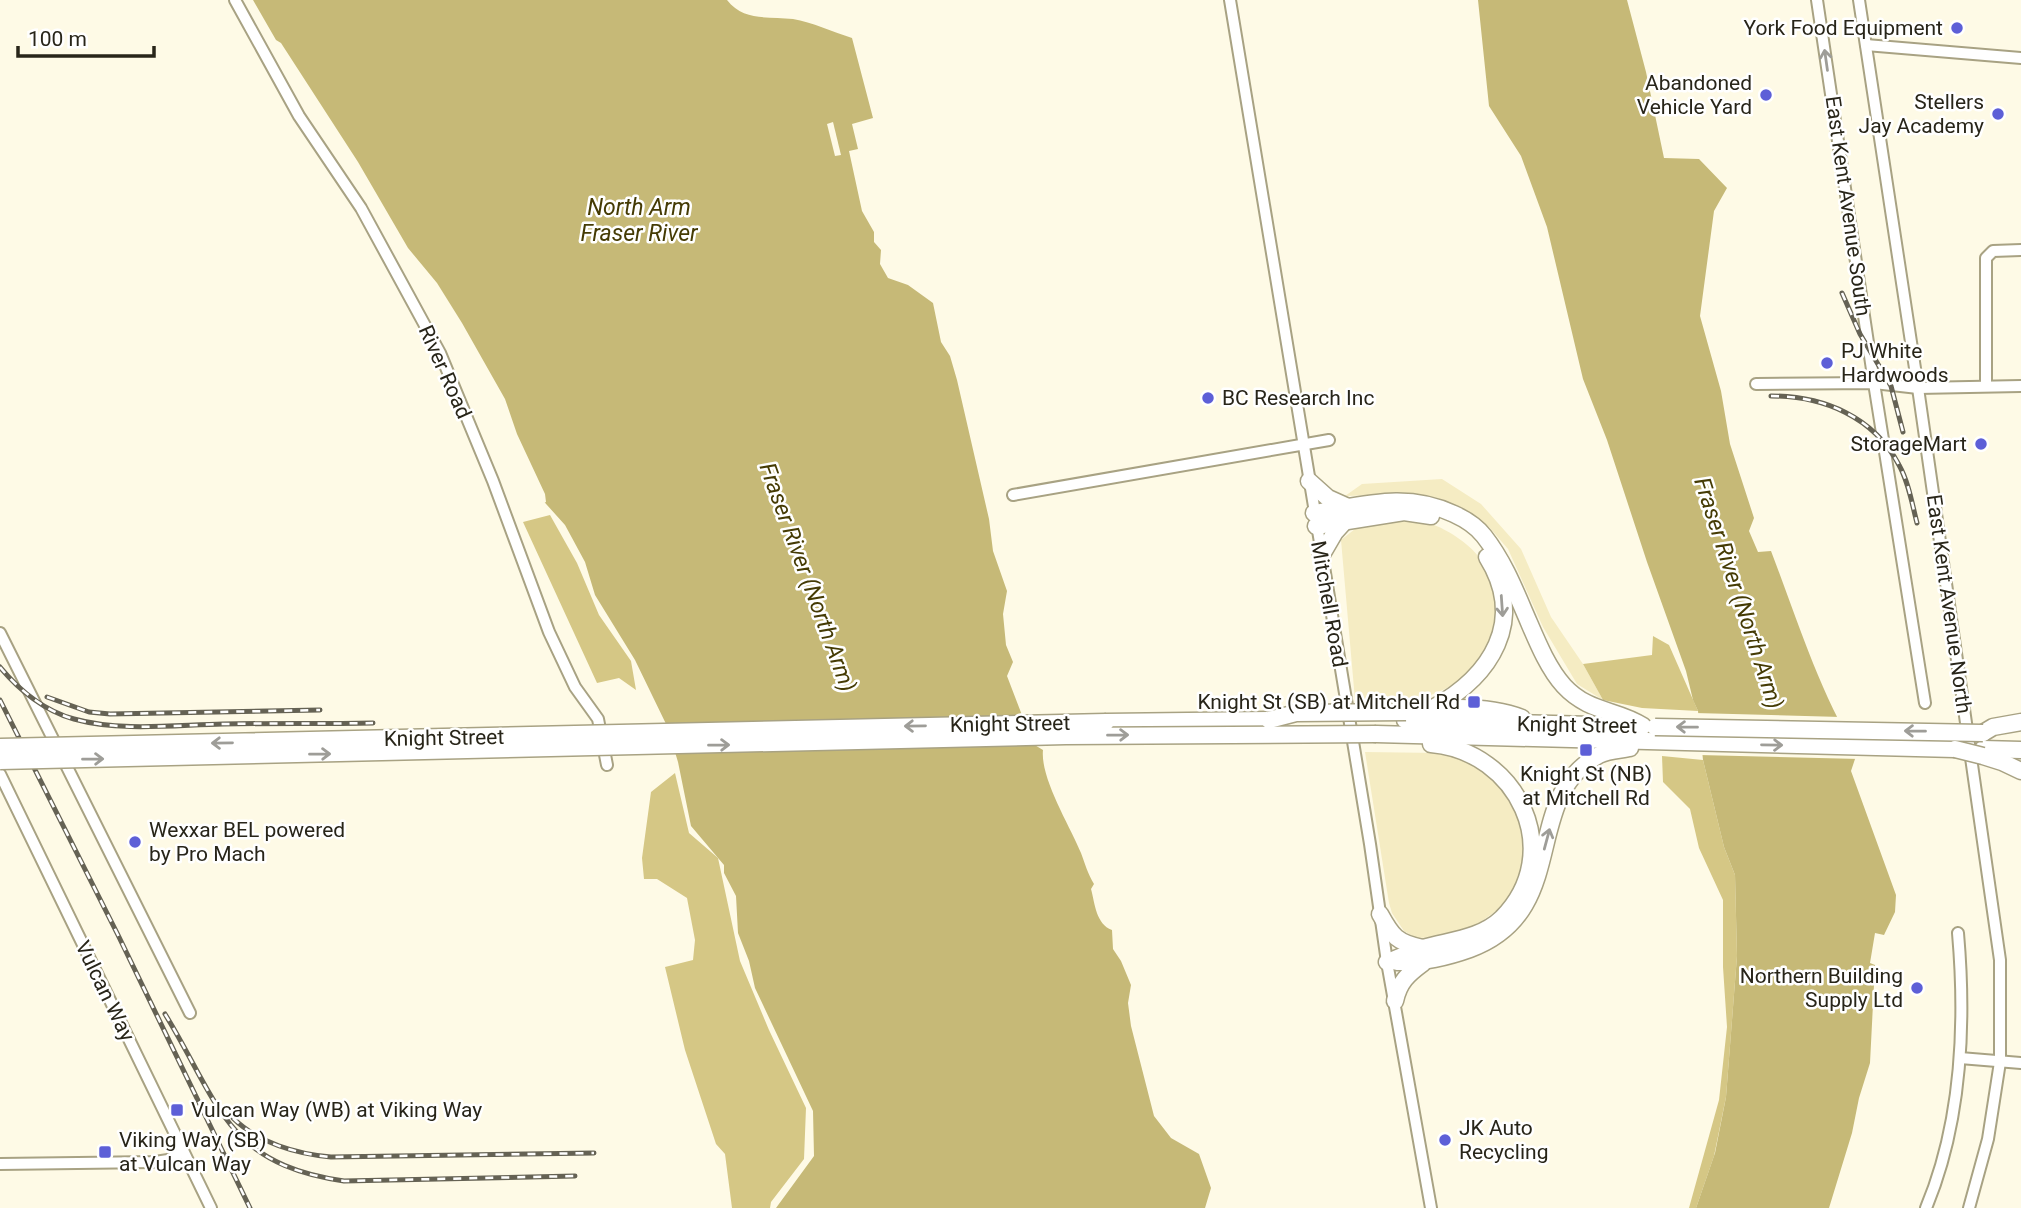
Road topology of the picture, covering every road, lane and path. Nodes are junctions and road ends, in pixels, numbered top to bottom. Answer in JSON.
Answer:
{"nodes":[{"id":1,"x":235,"y":0,"type":"edge"},
{"id":2,"x":1230,"y":0,"type":"edge"},
{"id":3,"x":1817,"y":0,"type":"edge"},
{"id":4,"x":1859,"y":0,"type":"edge"},
{"id":5,"x":1866,"y":46,"type":"junction"},
{"id":6,"x":2021,"y":58,"type":"edge"},
{"id":7,"x":2021,"y":250,"type":"edge"},
{"id":8,"x":1874,"y":383,"type":"junction"},
{"id":9,"x":1756,"y":384,"type":"dead end"},
{"id":10,"x":1986,"y":386,"type":"junction"},
{"id":11,"x":2021,"y":386,"type":"edge"},
{"id":12,"x":1918,"y":388,"type":"junction"},
{"id":13,"x":1329,"y":440,"type":"dead end"},
{"id":14,"x":1302,"y":444,"type":"junction"},
{"id":15,"x":1309,"y":481,"type":"junction"},
{"id":16,"x":1013,"y":495,"type":"dead end"},
{"id":17,"x":1346,"y":514,"type":"junction"},
{"id":18,"x":1315,"y":519,"type":"junction"},
{"id":19,"x":1321,"y":556,"type":"junction"},
{"id":20,"x":0,"y":633,"type":"edge"},
{"id":21,"x":1925,"y":703,"type":"dead end"},
{"id":22,"x":1433,"y":708,"type":"junction"},
{"id":23,"x":2021,"y":722,"type":"edge"},
{"id":24,"x":1538,"y":724,"type":"junction"},
{"id":25,"x":1405,"y":728,"type":"junction"},
{"id":26,"x":2021,"y":733,"type":"edge"},
{"id":27,"x":1649,"y":734,"type":"junction"},
{"id":28,"x":1983,"y":746,"type":"junction"},
{"id":29,"x":0,"y":747,"type":"edge"},
{"id":30,"x":2021,"y":750,"type":"edge"},
{"id":31,"x":0,"y":761,"type":"edge"},
{"id":32,"x":607,"y":765,"type":"dead end"},
{"id":33,"x":2021,"y":771,"type":"edge"},
{"id":34,"x":0,"y":774,"type":"edge"},
{"id":35,"x":1380,"y":914,"type":"junction"},
{"id":36,"x":1958,"y":933,"type":"dead end"},
{"id":37,"x":1423,"y":955,"type":"junction"},
{"id":38,"x":1387,"y":962,"type":"junction"},
{"id":39,"x":1395,"y":1001,"type":"junction"},
{"id":40,"x":190,"y":1013,"type":"dead end"},
{"id":41,"x":1960,"y":1058,"type":"junction"},
{"id":42,"x":2000,"y":1062,"type":"junction"},
{"id":43,"x":2021,"y":1063,"type":"edge"},
{"id":44,"x":183,"y":1152,"type":"junction"},
{"id":45,"x":0,"y":1164,"type":"edge"},
{"id":46,"x":211,"y":1208,"type":"edge"},
{"id":47,"x":1431,"y":1208,"type":"edge"},
{"id":48,"x":1926,"y":1208,"type":"edge"},
{"id":49,"x":1969,"y":1208,"type":"edge"}],
"edges":[{"from":1,"to":32,"type":"street","name":"River Road"},
{"from":2,"to":14,"type":"street","name":"Mitchell Road"},
{"from":8,"to":3,"type":"street","name":"East Kent Avenue South","one_way":true},
{"from":4,"to":5,"type":"street","name":"East Kent Avenue North"},
{"from":5,"to":6,"type":"street"},
{"from":5,"to":12,"type":"street","name":"East Kent Avenue North"},
{"from":7,"to":10,"type":"street"},
{"from":8,"to":9,"type":"street"},
{"from":8,"to":12,"type":"street"},
{"from":8,"to":21,"type":"street","name":"East Kent Avenue South"},
{"from":10,"to":11,"type":"street"},
{"from":10,"to":12,"type":"street"},
{"from":12,"to":42,"type":"street","name":"East Kent Avenue North"},
{"from":13,"to":14,"type":"street"},
{"from":14,"to":15,"type":"street","name":"Mitchell Road"},
{"from":14,"to":16,"type":"street"},
{"from":15,"to":17,"type":"highway"},
{"from":15,"to":18,"type":"street","name":"Mitchell Road"},
{"from":17,"to":18,"type":"highway"},
{"from":17,"to":19,"type":"highway"},
{"from":17,"to":22,"type":"highway","one_way":true},
{"from":17,"to":27,"type":"highway"},
{"from":18,"to":19,"type":"street","name":"Mitchell Road"},
{"from":19,"to":35,"type":"street","name":"Mitchell Road"},
{"from":20,"to":40,"type":"street"},
{"from":22,"to":24,"type":"highway"},
{"from":22,"to":25,"type":"highway"},
{"from":23,"to":28,"type":"highway"},
{"from":24,"to":25,"type":"highway","name":"Knight Street"},
{"from":24,"to":27,"type":"highway","name":"Knight Street"},
{"from":25,"to":27,"type":"highway","name":"Knight Street"},
{"from":25,"to":29,"type":"highway","name":"Knight Street","one_way":true,"bridge":true},
{"from":31,"to":25,"type":"highway","name":"Knight Street","one_way":true,"bridge":true},
{"from":25,"to":37,"type":"highway"},
{"from":26,"to":28,"type":"highway","name":"Knight Street"},
{"from":28,"to":27,"type":"highway","name":"Knight Street","one_way":true,"bridge":true},
{"from":27,"to":28,"type":"highway","name":"Knight Street","one_way":true,"bridge":true},
{"from":37,"to":27,"type":"highway","one_way":true},
{"from":28,"to":30,"type":"highway","name":"Knight Street"},
{"from":28,"to":33,"type":"highway"},
{"from":34,"to":44,"type":"street","name":"Vulcan Way"},
{"from":35,"to":37,"type":"highway"},
{"from":35,"to":38,"type":"street","name":"Mitchell Road"},
{"from":36,"to":41,"type":"street"},
{"from":37,"to":38,"type":"highway"},
{"from":37,"to":39,"type":"highway"},
{"from":38,"to":39,"type":"street","name":"Mitchell Road"},
{"from":39,"to":47,"type":"street","name":"Mitchell Road"},
{"from":41,"to":42,"type":"street"},
{"from":41,"to":48,"type":"street"},
{"from":42,"to":43,"type":"street"},
{"from":42,"to":49,"type":"street","name":"East Kent Avenue North"},
{"from":44,"to":45,"type":"street"},
{"from":44,"to":46,"type":"street","name":"Vulcan Way"}]}
